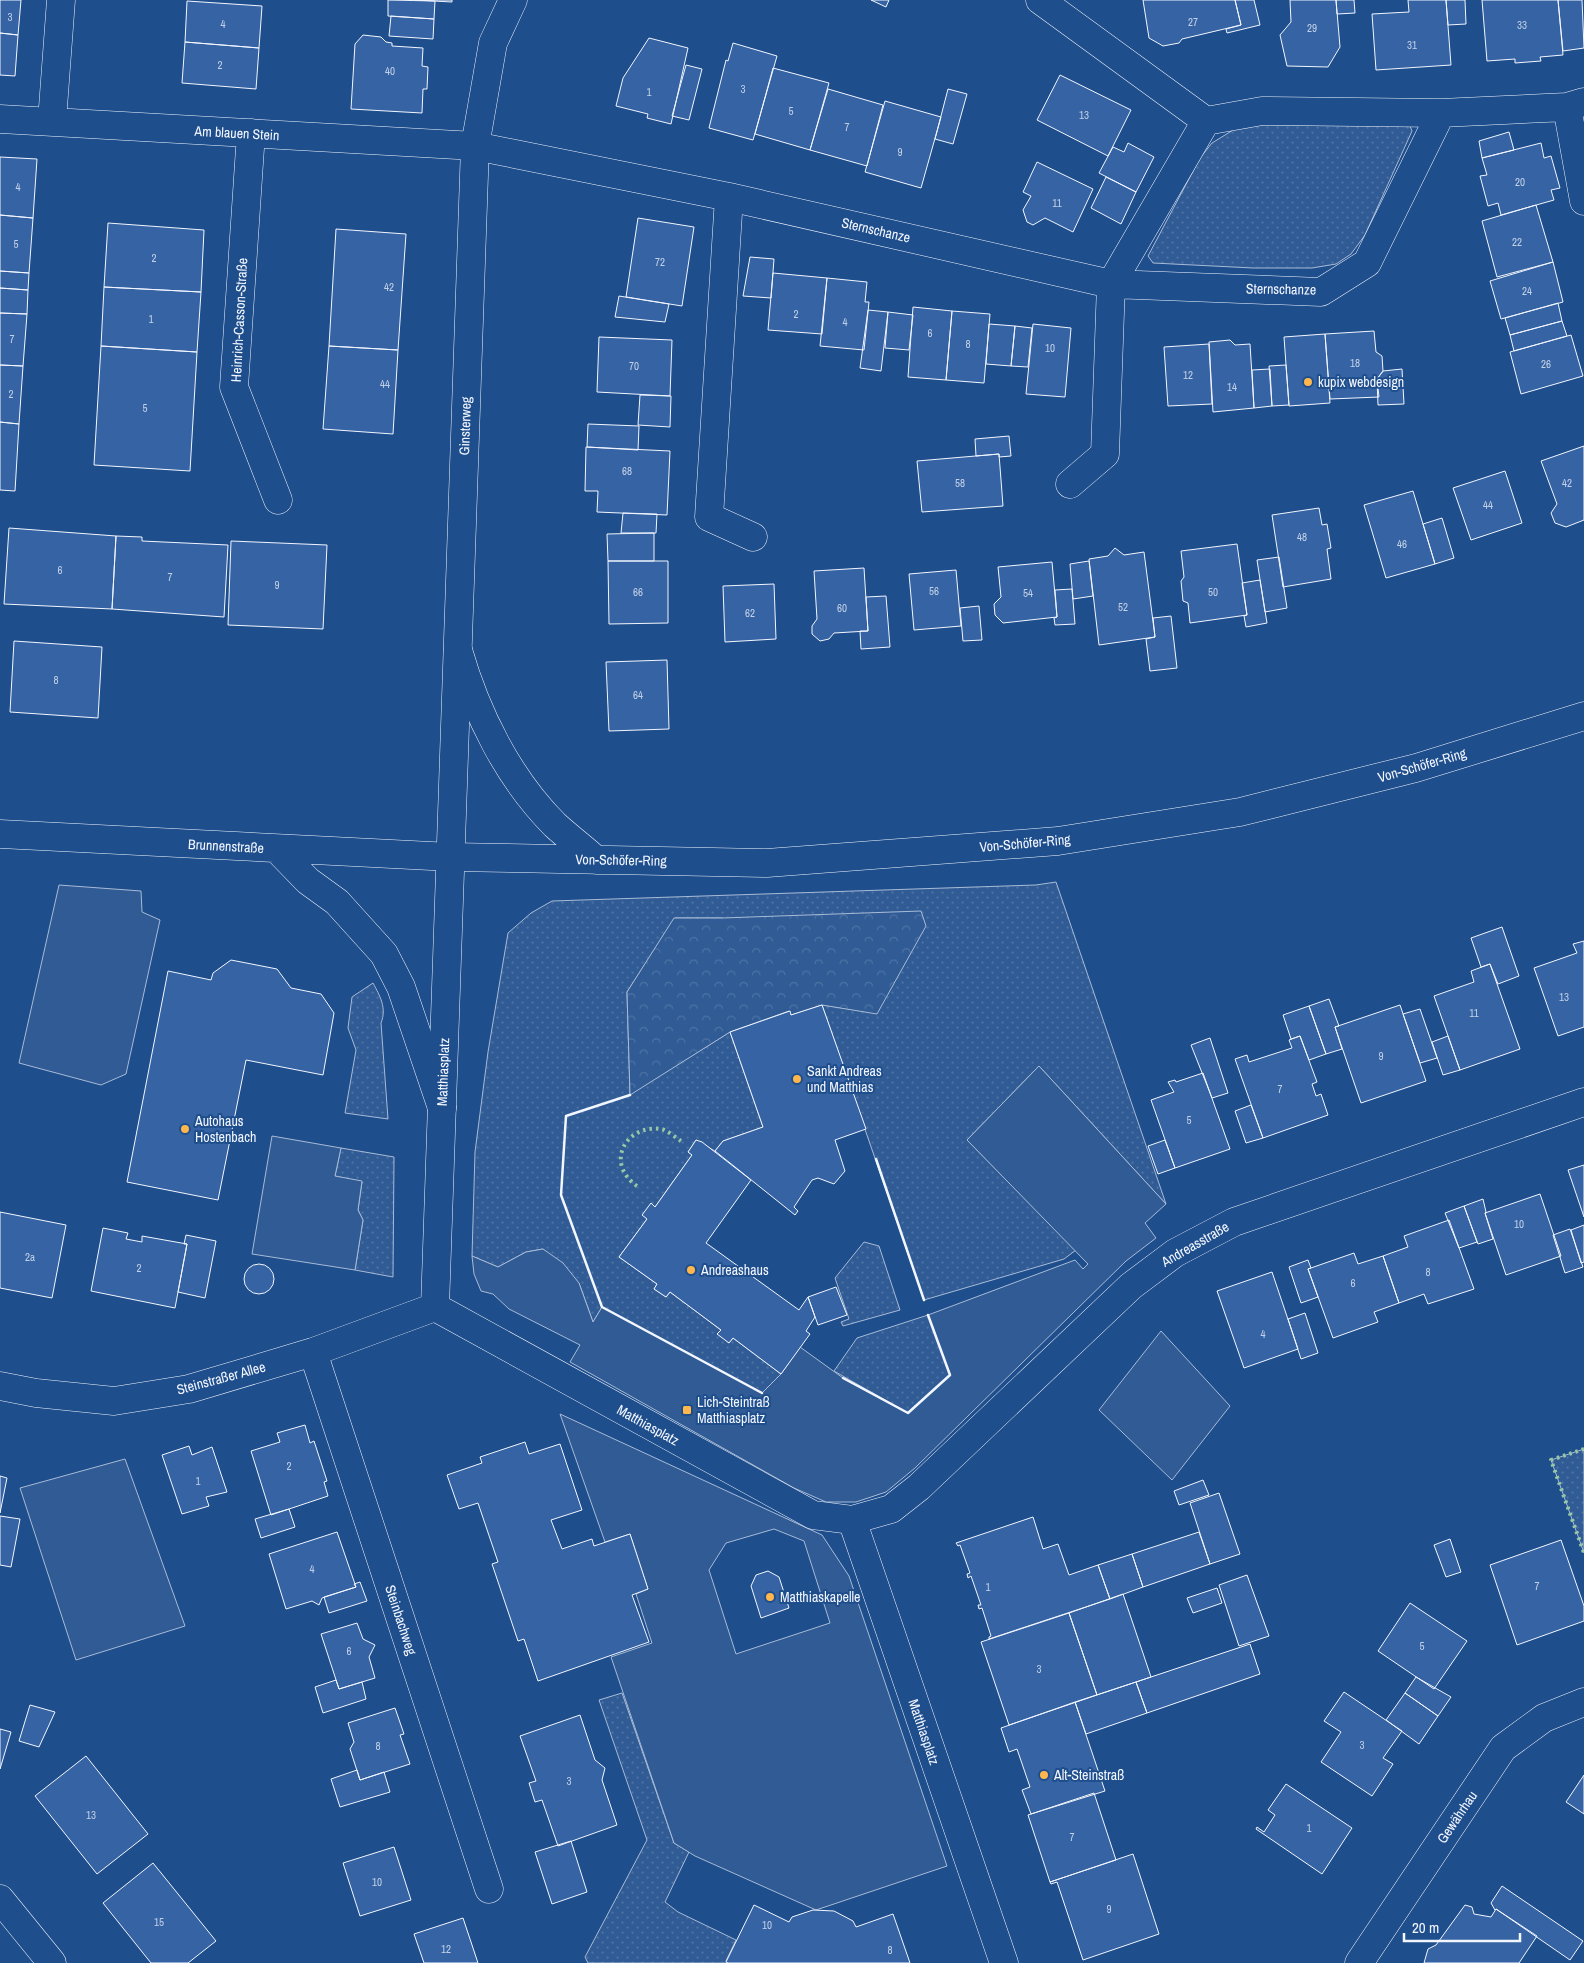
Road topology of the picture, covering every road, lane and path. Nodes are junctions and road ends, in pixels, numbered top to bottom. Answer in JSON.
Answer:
{"nodes":[{"id":1,"x":61,"y":0,"type":"edge"},
{"id":2,"x":512,"y":0,"type":"edge"},
{"id":3,"x":1040,"y":0,"type":"edge"},
{"id":4,"x":1575,"y":105,"type":"edge"},
{"id":5,"x":1441,"y":113,"type":"junction"},
{"id":6,"x":0,"y":118,"type":"edge"},
{"id":7,"x":1206,"y":121,"type":"junction"},
{"id":8,"x":52,"y":122,"type":"junction"},
{"id":9,"x":251,"y":133,"type":"junction"},
{"id":10,"x":474,"y":146,"type":"junction"},
{"id":11,"x":729,"y":197,"type":"junction"},
{"id":12,"x":1584,"y":201,"type":"edge"},
{"id":13,"x":1111,"y":284,"type":"junction"},
{"id":14,"x":1070,"y":484,"type":"dead end"},
{"id":15,"x":278,"y":500,"type":"dead end"},
{"id":16,"x":753,"y":537,"type":"dead end"},
{"id":17,"x":458,"y":650,"type":"junction"},
{"id":18,"x":1584,"y":716,"type":"edge"},
{"id":19,"x":0,"y":834,"type":"edge"},
{"id":20,"x":277,"y":849,"type":"junction"},
{"id":21,"x":451,"y":857,"type":"junction"},
{"id":22,"x":596,"y":860,"type":"junction"},
{"id":23,"x":1584,"y":1102,"type":"edge"},
{"id":24,"x":442,"y":1108,"type":"junction"},
{"id":25,"x":435,"y":1307,"type":"junction"},
{"id":26,"x":313,"y":1352,"type":"junction"},
{"id":27,"x":0,"y":1386,"type":"edge"},
{"id":28,"x":852,"y":1520,"type":"junction"},
{"id":29,"x":1584,"y":1702,"type":"edge"},
{"id":30,"x":489,"y":1889,"type":"dead end"},
{"id":31,"x":0,"y":1899,"type":"edge"},
{"id":32,"x":52,"y":1963,"type":"edge"},
{"id":33,"x":1004,"y":1963,"type":"edge"},
{"id":34,"x":1358,"y":1963,"type":"edge"}],
"edges":[{"from":1,"to":8,"type":"street"},
{"from":2,"to":10,"type":"street","name":"Ginsterweg"},
{"from":3,"to":7,"type":"street"},
{"from":4,"to":5,"type":"street"},
{"from":4,"to":12,"type":"street"},
{"from":5,"to":7,"type":"street"},
{"from":5,"to":13,"type":"street","name":"Sternschanze"},
{"from":6,"to":8,"type":"street","name":"Am blauen Stein"},
{"from":7,"to":13,"type":"street"},
{"from":8,"to":9,"type":"street","name":"Am blauen Stein"},
{"from":9,"to":10,"type":"street","name":"Am blauen Stein"},
{"from":9,"to":15,"type":"street","name":"Heinrich-Casson-Straße"},
{"from":10,"to":11,"type":"street","name":"Sternschanze"},
{"from":10,"to":17,"type":"street","name":"Ginsterweg"},
{"from":11,"to":13,"type":"street","name":"Sternschanze"},
{"from":11,"to":16,"type":"street"},
{"from":13,"to":14,"type":"street"},
{"from":17,"to":21,"type":"street","name":"Ginsterweg"},
{"from":17,"to":22,"type":"street"},
{"from":18,"to":22,"type":"street","name":"Von-Schöfer-Ring"},
{"from":19,"to":20,"type":"street","name":"Brunnenstraße"},
{"from":20,"to":21,"type":"street","name":"Brunnenstraße"},
{"from":20,"to":24,"type":"street"},
{"from":21,"to":22,"type":"street","name":"Von-Schöfer-Ring"},
{"from":21,"to":24,"type":"street","name":"Matthiasplatz"},
{"from":23,"to":28,"type":"street","name":"Andreasstraße"},
{"from":24,"to":25,"type":"street","name":"Matthiasplatz"},
{"from":25,"to":26,"type":"street","name":"Steinstraßer Allee"},
{"from":25,"to":28,"type":"street","name":"Matthiasplatz"},
{"from":26,"to":27,"type":"street","name":"Steinstraßer Allee"},
{"from":26,"to":30,"type":"street","name":"Steinbachweg"},
{"from":28,"to":33,"type":"street","name":"Matthiasplatz"},
{"from":29,"to":34,"type":"street","name":"Gewährhau"},
{"from":31,"to":32,"type":"street"}]}
